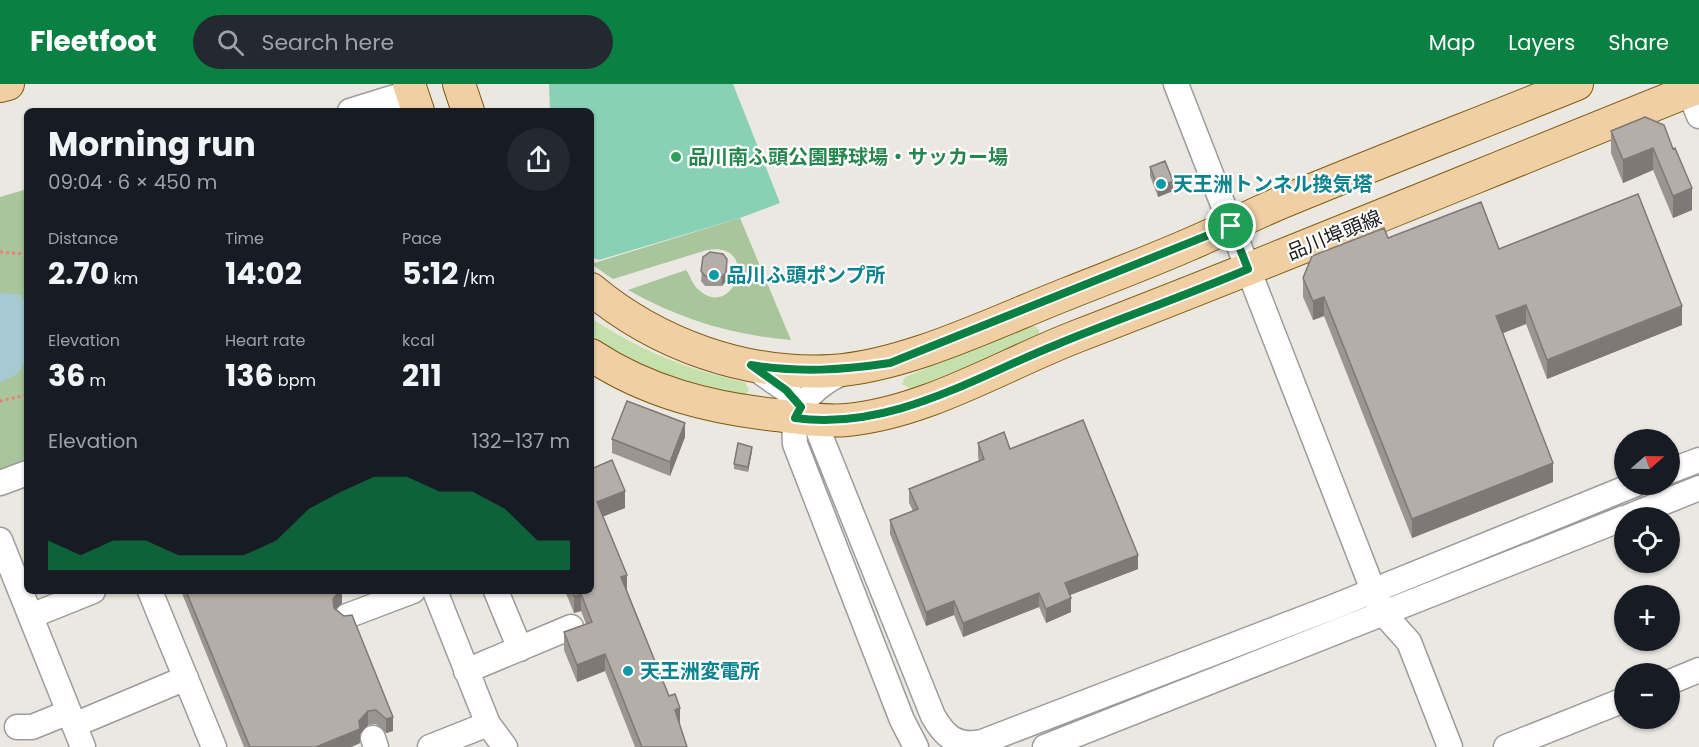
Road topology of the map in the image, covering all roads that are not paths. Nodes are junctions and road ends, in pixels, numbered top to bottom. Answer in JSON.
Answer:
{"nodes":[{"id":1,"x":8,"y":84,"type":"edge"},
{"id":2,"x":459,"y":84,"type":"edge"},
{"id":3,"x":1176,"y":84,"type":"edge"},
{"id":4,"x":1577,"y":84,"type":"edge"},
{"id":5,"x":0,"y":86,"type":"edge"},
{"id":6,"x":1693,"y":95,"type":"edge"},
{"id":7,"x":413,"y":96,"type":"edge"},
{"id":8,"x":363,"y":108,"type":"edge"},
{"id":9,"x":467,"y":108,"type":"edge"},
{"id":10,"x":1450,"y":135,"type":"junction"},
{"id":11,"x":1469,"y":180,"type":"junction"},
{"id":12,"x":1231,"y":226,"type":"junction"},
{"id":13,"x":1248,"y":269,"type":"junction"},
{"id":14,"x":594,"y":290,"type":"edge"},
{"id":15,"x":1042,"y":303,"type":"junction"},
{"id":16,"x":1058,"y":344,"type":"junction"},
{"id":17,"x":594,"y":358,"type":"edge"},
{"id":18,"x":751,"y":365,"type":"junction"},
{"id":19,"x":859,"y":367,"type":"junction"},
{"id":20,"x":804,"y":415,"type":"junction"},
{"id":21,"x":1699,"y":460,"type":"edge"},
{"id":22,"x":1680,"y":467,"type":"edge"},
{"id":23,"x":24,"y":473,"type":"edge"},
{"id":24,"x":0,"y":483,"type":"edge"},
{"id":25,"x":1699,"y":488,"type":"edge"},
{"id":26,"x":1614,"y":493,"type":"edge"},
{"id":27,"x":1652,"y":507,"type":"edge"},
{"id":28,"x":1614,"y":522,"type":"edge"},
{"id":29,"x":0,"y":540,"type":"edge"},
{"id":30,"x":1373,"y":590,"type":"junction"},
{"id":31,"x":86,"y":594,"type":"edge"},
{"id":32,"x":151,"y":594,"type":"edge"},
{"id":33,"x":405,"y":594,"type":"edge"},
{"id":34,"x":436,"y":594,"type":"edge"},
{"id":35,"x":497,"y":594,"type":"edge"},
{"id":36,"x":1383,"y":613,"type":"junction"},
{"id":37,"x":31,"y":616,"type":"junction"},
{"id":38,"x":347,"y":616,"type":"edge"},
{"id":39,"x":572,"y":627,"type":"edge"},
{"id":40,"x":520,"y":649,"type":"junction"},
{"id":41,"x":1699,"y":670,"type":"edge"},
{"id":42,"x":466,"y":671,"type":"junction"},
{"id":43,"x":186,"y":678,"type":"junction"},
{"id":44,"x":1680,"y":678,"type":"edge"},
{"id":45,"x":1614,"y":704,"type":"edge"},
{"id":46,"x":72,"y":718,"type":"junction"},
{"id":47,"x":488,"y":724,"type":"junction"},
{"id":48,"x":17,"y":727,"type":"dead end"},
{"id":49,"x":947,"y":743,"type":"edge"},
{"id":50,"x":83,"y":747,"type":"edge"},
{"id":51,"x":214,"y":747,"type":"edge"},
{"id":52,"x":430,"y":747,"type":"edge"},
{"id":53,"x":505,"y":747,"type":"edge"},
{"id":54,"x":916,"y":747,"type":"edge"},
{"id":55,"x":1045,"y":747,"type":"edge"},
{"id":56,"x":1450,"y":747,"type":"edge"},
{"id":57,"x":1506,"y":747,"type":"edge"}],
"edges":[{"from":1,"to":5,"type":"main road"},
{"from":2,"to":9,"type":"main road"},
{"from":3,"to":12,"type":"street"},
{"from":4,"to":10,"type":"main road"},
{"from":6,"to":11,"type":"main road","name":"品川埠頭線"},
{"from":7,"to":8,"type":"street"},
{"from":10,"to":11,"type":"main road"},
{"from":10,"to":12,"type":"main road"},
{"from":11,"to":13,"type":"main road","name":"品川埠頭線"},
{"from":12,"to":13,"type":"street"},
{"from":12,"to":15,"type":"main road"},
{"from":13,"to":16,"type":"main road","name":"品川埠頭線"},
{"from":13,"to":30,"type":"street"},
{"from":14,"to":18,"type":"main road"},
{"from":15,"to":16,"type":"main road"},
{"from":15,"to":19,"type":"main road"},
{"from":16,"to":20,"type":"main road","name":"品川埠頭線"},
{"from":17,"to":20,"type":"main road","name":"品川埠頭線"},
{"from":18,"to":19,"type":"main road"},
{"from":18,"to":20,"type":"street"},
{"from":19,"to":20,"type":"street"},
{"from":20,"to":49,"type":"street"},
{"from":20,"to":54,"type":"street"},
{"from":21,"to":22,"type":"street"},
{"from":23,"to":24,"type":"street"},
{"from":25,"to":27,"type":"street"},
{"from":26,"to":30,"type":"street"},
{"from":28,"to":36,"type":"street"},
{"from":29,"to":37,"type":"street"},
{"from":30,"to":36,"type":"street"},
{"from":30,"to":49,"type":"street"},
{"from":31,"to":37,"type":"street"},
{"from":32,"to":43,"type":"street"},
{"from":33,"to":38,"type":"street"},
{"from":34,"to":42,"type":"street"},
{"from":35,"to":40,"type":"street"},
{"from":36,"to":55,"type":"street"},
{"from":36,"to":56,"type":"street"},
{"from":37,"to":46,"type":"street"},
{"from":39,"to":40,"type":"street"},
{"from":40,"to":42,"type":"street"},
{"from":41,"to":44,"type":"street"},
{"from":42,"to":47,"type":"street"},
{"from":43,"to":46,"type":"street"},
{"from":43,"to":51,"type":"street"},
{"from":45,"to":57,"type":"street"},
{"from":46,"to":48,"type":"street"},
{"from":46,"to":50,"type":"street"},
{"from":47,"to":52,"type":"street"},
{"from":47,"to":53,"type":"street"}]}
